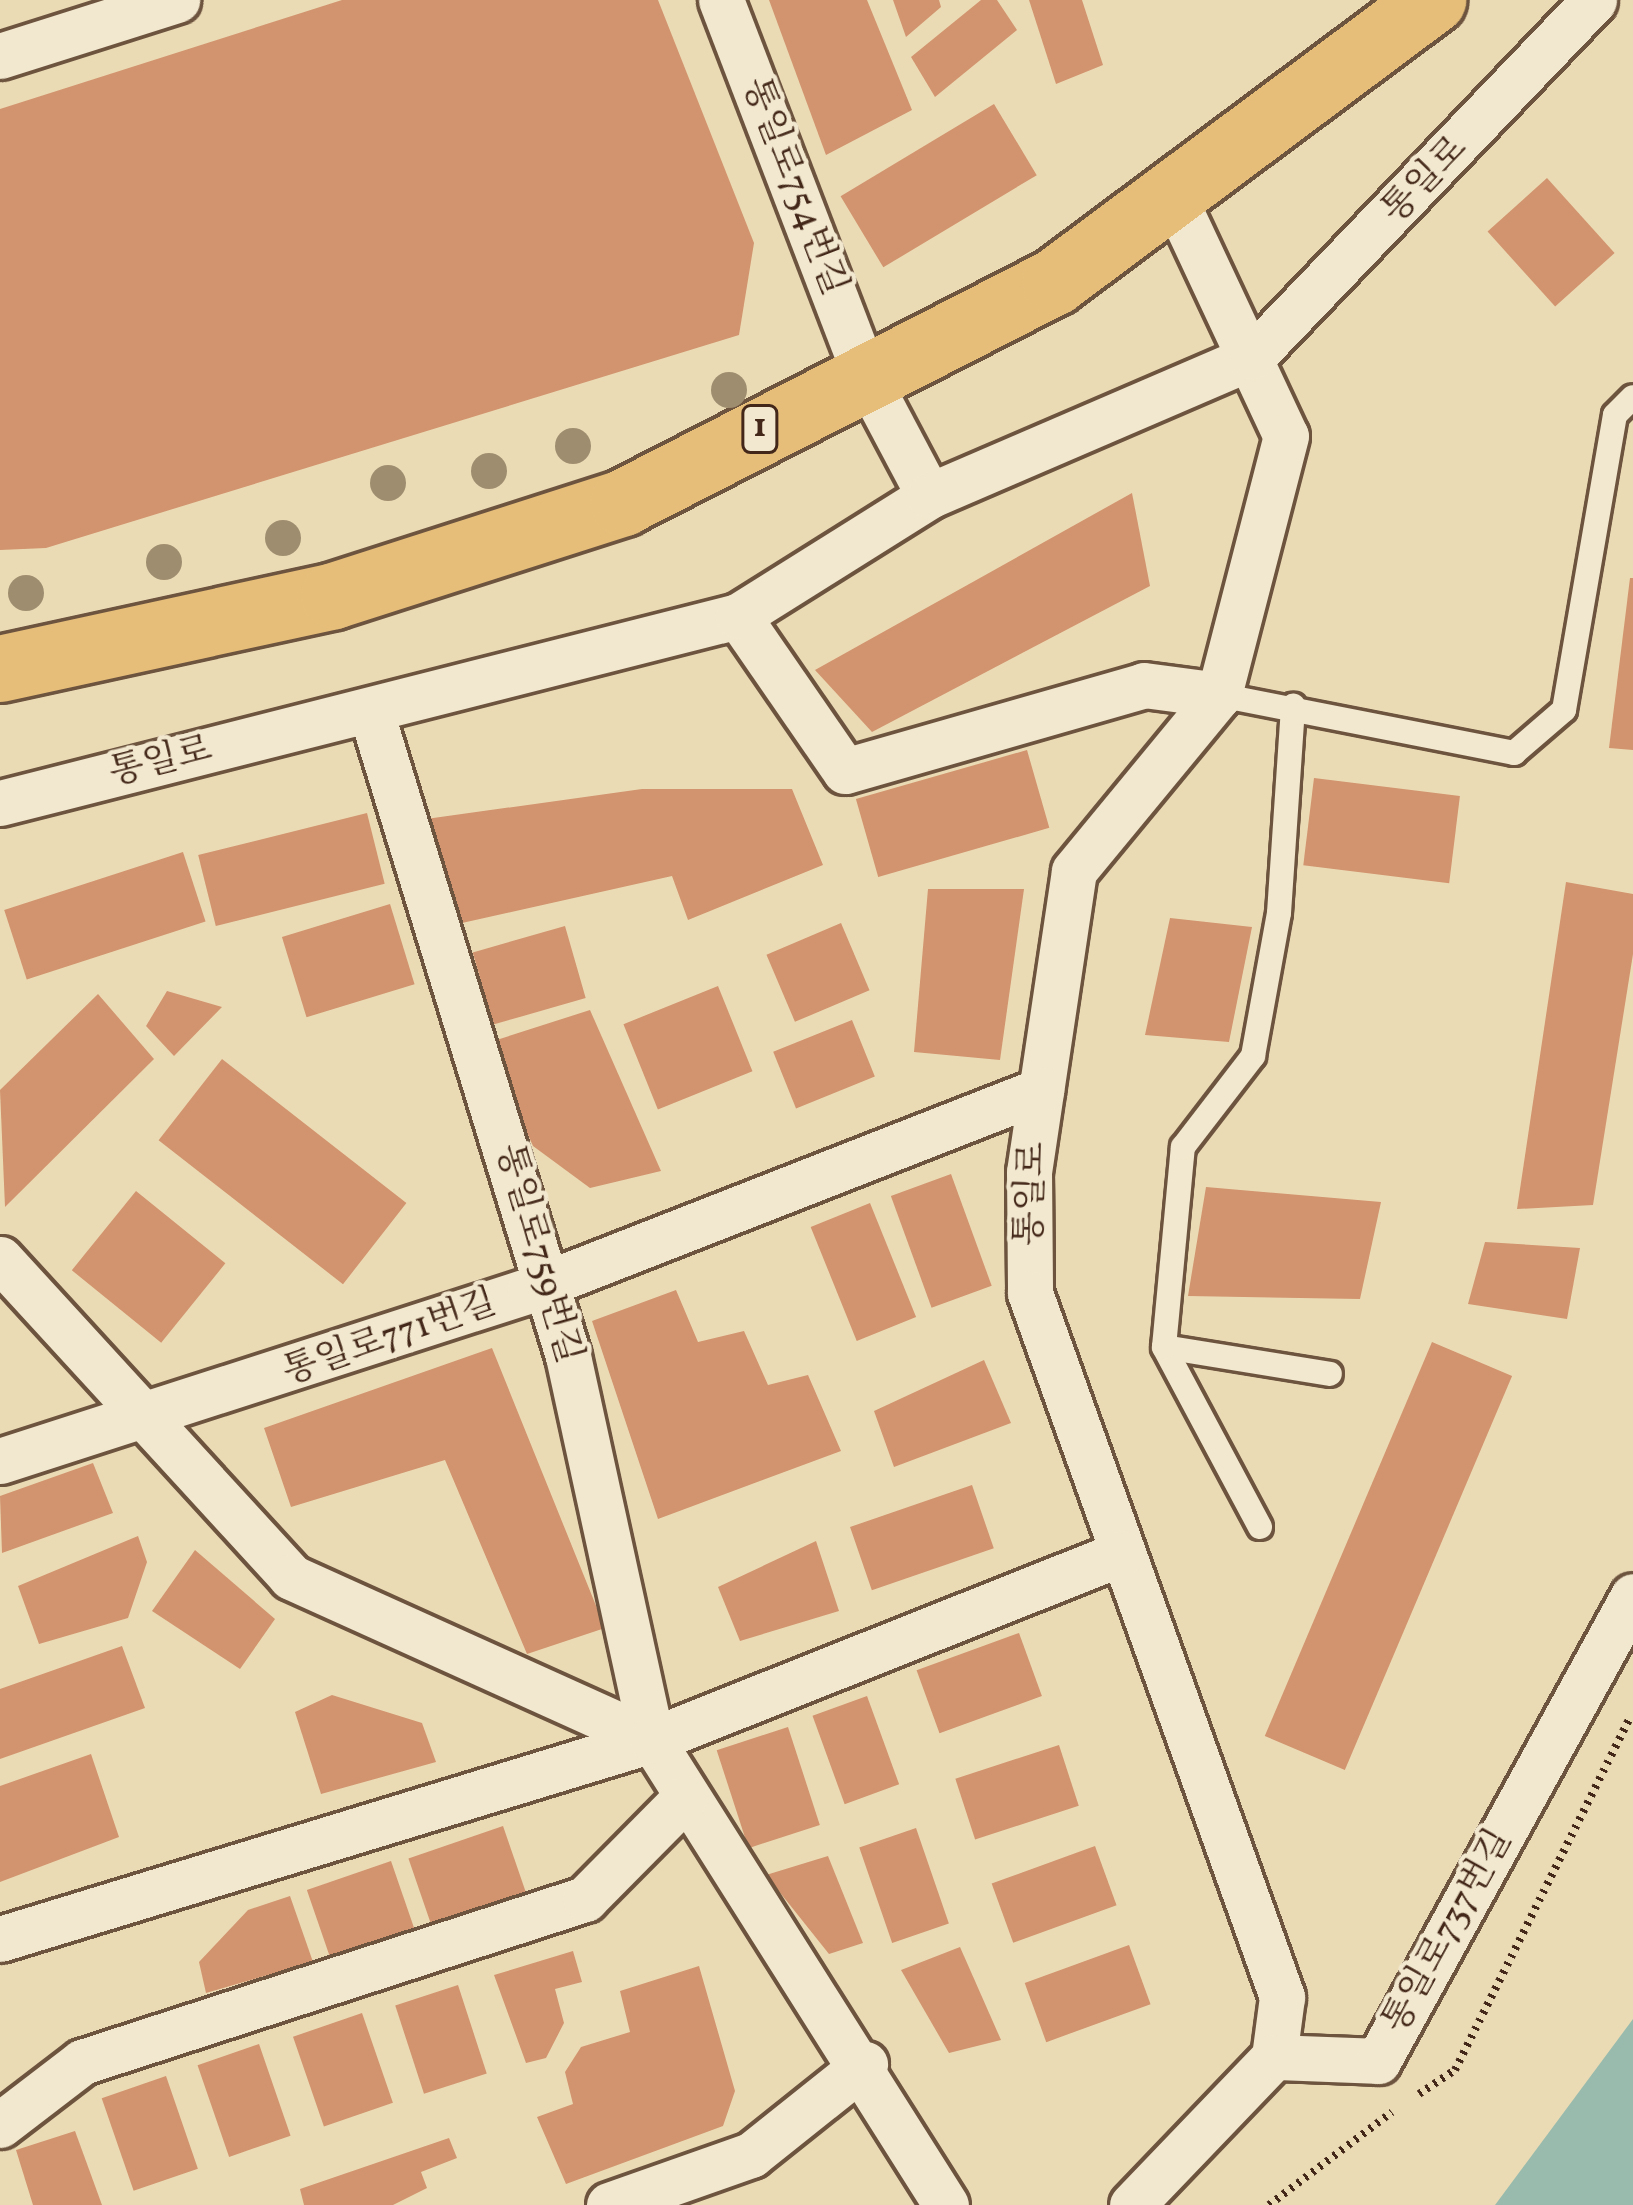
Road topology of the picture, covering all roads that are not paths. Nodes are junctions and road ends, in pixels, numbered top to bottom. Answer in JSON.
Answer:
{"nodes":[{"id":1,"x":177,"y":0,"type":"edge"},
{"id":2,"x":722,"y":0,"type":"edge"},
{"id":3,"x":1432,"y":0,"type":"edge"},
{"id":4,"x":1594,"y":0,"type":"edge"},
{"id":5,"x":0,"y":56,"type":"edge"},
{"id":6,"x":1172,"y":193,"type":"junction"},
{"id":7,"x":1252,"y":357,"type":"junction"},
{"id":8,"x":864,"y":374,"type":"junction"},
{"id":9,"x":1633,"y":397,"type":"edge"},
{"id":10,"x":929,"y":496,"type":"junction"},
{"id":11,"x":738,"y":616,"type":"junction"},
{"id":12,"x":0,"y":669,"type":"edge"},
{"id":13,"x":1219,"y":694,"type":"junction"},
{"id":14,"x":1293,"y":705,"type":"junction"},
{"id":15,"x":371,"y":712,"type":"junction"},
{"id":16,"x":0,"y":803,"type":"edge"},
{"id":17,"x":1041,"y":1090,"type":"junction"},
{"id":18,"x":0,"y":1259,"type":"edge"},
{"id":19,"x":547,"y":1284,"type":"junction"},
{"id":20,"x":1164,"y":1347,"type":"junction"},
{"id":21,"x":1330,"y":1374,"type":"dead end"},
{"id":22,"x":146,"y":1420,"type":"junction"},
{"id":23,"x":0,"y":1461,"type":"edge"},
{"id":24,"x":1260,"y":1527,"type":"dead end"},
{"id":25,"x":1122,"y":1553,"type":"junction"},
{"id":26,"x":1633,"y":1596,"type":"edge"},
{"id":27,"x":652,"y":1740,"type":"junction"},
{"id":28,"x":685,"y":1798,"type":"junction"},
{"id":29,"x":0,"y":1939,"type":"edge"},
{"id":30,"x":1274,"y":2057,"type":"junction"},
{"id":31,"x":865,"y":2064,"type":"junction"},
{"id":32,"x":0,"y":2125,"type":"edge"},
{"id":33,"x":609,"y":2205,"type":"edge"},
{"id":34,"x":946,"y":2205,"type":"edge"},
{"id":35,"x":1132,"y":2205,"type":"edge"}],
"edges":[{"from":1,"to":5,"type":"street"},
{"from":2,"to":8,"type":"street","name":"통일로754번길"},
{"from":3,"to":6,"type":"main road","number":"1"},
{"from":4,"to":7,"type":"street","name":"통일로"},
{"from":6,"to":7,"type":"street","name":"통일로"},
{"from":6,"to":8,"type":"main road","number":"1"},
{"from":7,"to":10,"type":"street","name":"통일로"},
{"from":7,"to":13,"type":"street","name":"통일로"},
{"from":8,"to":10,"type":"street","name":"통일로754번길"},
{"from":8,"to":12,"type":"main road","number":"1"},
{"from":9,"to":14,"type":"lane"},
{"from":10,"to":11,"type":"street","name":"통일로"},
{"from":11,"to":13,"type":"street"},
{"from":11,"to":15,"type":"street","name":"통일로"},
{"from":13,"to":14,"type":"lane"},
{"from":13,"to":17,"type":"street","name":"통일로"},
{"from":14,"to":20,"type":"lane"},
{"from":15,"to":16,"type":"street","name":"통일로"},
{"from":15,"to":19,"type":"street","name":"통일로759번길"},
{"from":17,"to":19,"type":"street","name":"통일로771번길"},
{"from":17,"to":25,"type":"street","name":"통일로"},
{"from":18,"to":22,"type":"street"},
{"from":19,"to":22,"type":"street","name":"통일로771번길"},
{"from":19,"to":27,"type":"street","name":"통일로759번길"},
{"from":20,"to":21,"type":"lane"},
{"from":20,"to":24,"type":"lane"},
{"from":22,"to":23,"type":"street","name":"통일로771번길"},
{"from":22,"to":27,"type":"street"},
{"from":25,"to":27,"type":"street"},
{"from":25,"to":30,"type":"street","name":"통일로"},
{"from":26,"to":30,"type":"street","name":"통일로737번길"},
{"from":27,"to":28,"type":"street","name":"통일로759번길"},
{"from":27,"to":29,"type":"street"},
{"from":28,"to":31,"type":"street","name":"통일로759번길"},
{"from":28,"to":32,"type":"street"},
{"from":30,"to":35,"type":"street"},
{"from":31,"to":33,"type":"street"},
{"from":31,"to":34,"type":"street","name":"통일로759번길"}]}
